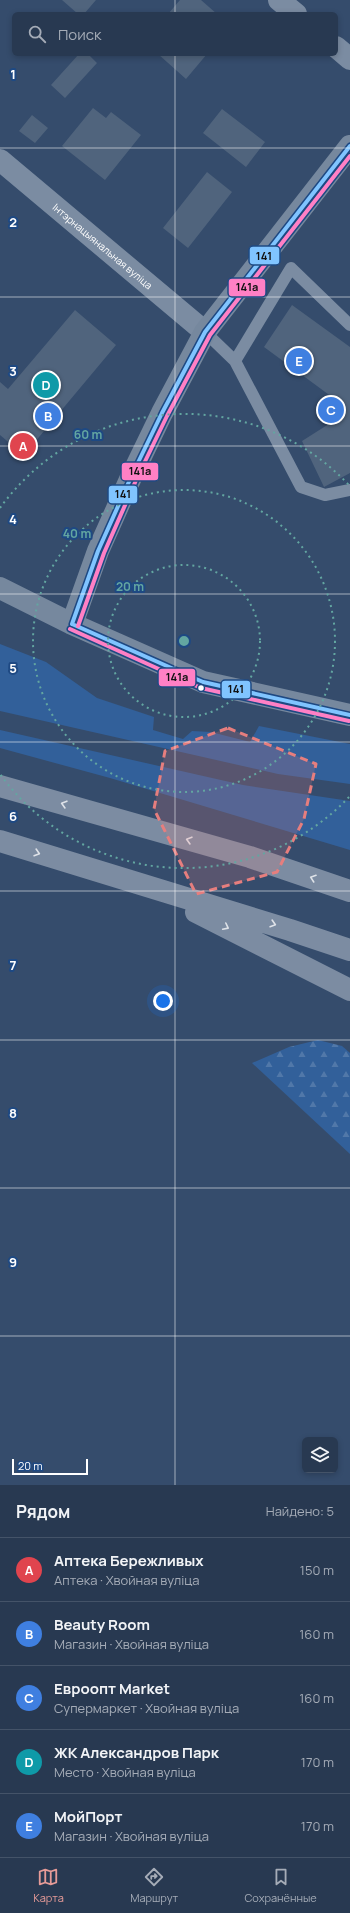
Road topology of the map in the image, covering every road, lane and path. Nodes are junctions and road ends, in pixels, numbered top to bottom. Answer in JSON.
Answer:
{"nodes":[{"id":1,"x":279,"y":0,"type":"edge"},
{"id":2,"x":294,"y":12,"type":"edge"},
{"id":3,"x":338,"y":49,"type":"edge"},
{"id":4,"x":350,"y":58,"type":"edge"},
{"id":5,"x":350,"y":146,"type":"edge"},
{"id":6,"x":0,"y":160,"type":"edge"},
{"id":7,"x":350,"y":325,"type":"edge"},
{"id":8,"x":205,"y":332,"type":"junction"},
{"id":9,"x":235,"y":361,"type":"junction"},
{"id":10,"x":350,"y":490,"type":"edge"},
{"id":11,"x":0,"y":588,"type":"edge"},
{"id":12,"x":72,"y":624,"type":"junction"},
{"id":13,"x":350,"y":714,"type":"edge"},
{"id":14,"x":0,"y":786,"type":"edge"},
{"id":15,"x":0,"y":841,"type":"edge"},
{"id":16,"x":142,"y":884,"type":"junction"},
{"id":17,"x":350,"y":891,"type":"edge"},
{"id":18,"x":350,"y":950,"type":"edge"},
{"id":19,"x":350,"y":990,"type":"edge"}],
"edges":[{"from":1,"to":2,"type":"street"},
{"from":3,"to":4,"type":"street"},
{"from":5,"to":8,"type":"street"},
{"from":6,"to":8,"type":"street","name":"Інтэрнацыянальная вуліца"},
{"from":7,"to":9,"type":"lane"},
{"from":8,"to":9,"type":"lane"},
{"from":8,"to":12,"type":"street"},
{"from":9,"to":10,"type":"lane"},
{"from":11,"to":12,"type":"street"},
{"from":12,"to":13,"type":"street"},
{"from":17,"to":14,"type":"highway","one_way":true},
{"from":15,"to":16,"type":"highway","one_way":true},
{"from":16,"to":18,"type":"highway","one_way":true},
{"from":16,"to":19,"type":"highway","one_way":true}]}
